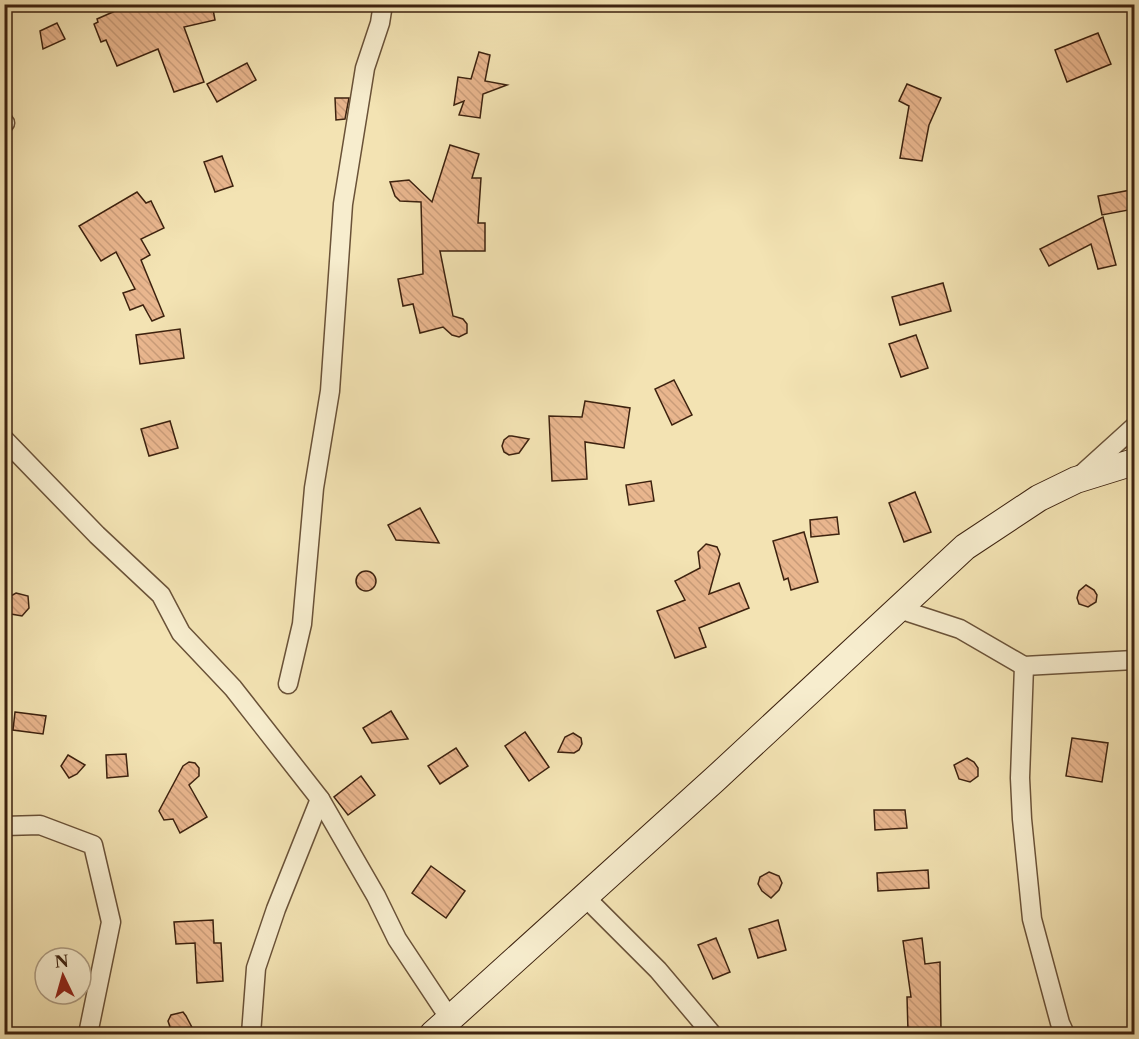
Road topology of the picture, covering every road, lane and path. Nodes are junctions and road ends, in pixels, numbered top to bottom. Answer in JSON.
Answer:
{"nodes":[{"id":1,"x":383,"y":4,"type":"edge"},
{"id":2,"x":388,"y":4,"type":"edge"},
{"id":3,"x":380,"y":23,"type":"junction"},
{"id":4,"x":1134,"y":427,"type":"edge"},
{"id":5,"x":4,"y":439,"type":"edge"},
{"id":6,"x":1134,"y":462,"type":"edge"},
{"id":7,"x":1076,"y":480,"type":"junction"},
{"id":8,"x":899,"y":609,"type":"junction"},
{"id":9,"x":1134,"y":660,"type":"edge"},
{"id":10,"x":1024,"y":666,"type":"junction"},
{"id":11,"x":288,"y":684,"type":"dead end"},
{"id":12,"x":321,"y":799,"type":"junction"},
{"id":13,"x":4,"y":826,"type":"edge"},
{"id":14,"x":585,"y":897,"type":"junction"},
{"id":15,"x":442,"y":1027,"type":"edge"},
{"id":16,"x":88,"y":1035,"type":"edge"},
{"id":17,"x":251,"y":1035,"type":"edge"},
{"id":18,"x":712,"y":1035,"type":"edge"},
{"id":19,"x":1065,"y":1035,"type":"edge"}],
"edges":[{"from":1,"to":3,"type":"street"},
{"from":2,"to":3,"type":"street"},
{"from":3,"to":11,"type":"street"},
{"from":4,"to":7,"type":"street"},
{"from":5,"to":12,"type":"street"},
{"from":6,"to":7,"type":"street"},
{"from":7,"to":8,"type":"street"},
{"from":8,"to":10,"type":"street"},
{"from":8,"to":14,"type":"street"},
{"from":9,"to":10,"type":"street"},
{"from":10,"to":19,"type":"street"},
{"from":12,"to":15,"type":"street"},
{"from":12,"to":17,"type":"street"},
{"from":13,"to":16,"type":"street"},
{"from":14,"to":15,"type":"street"},
{"from":14,"to":18,"type":"street"}]}
